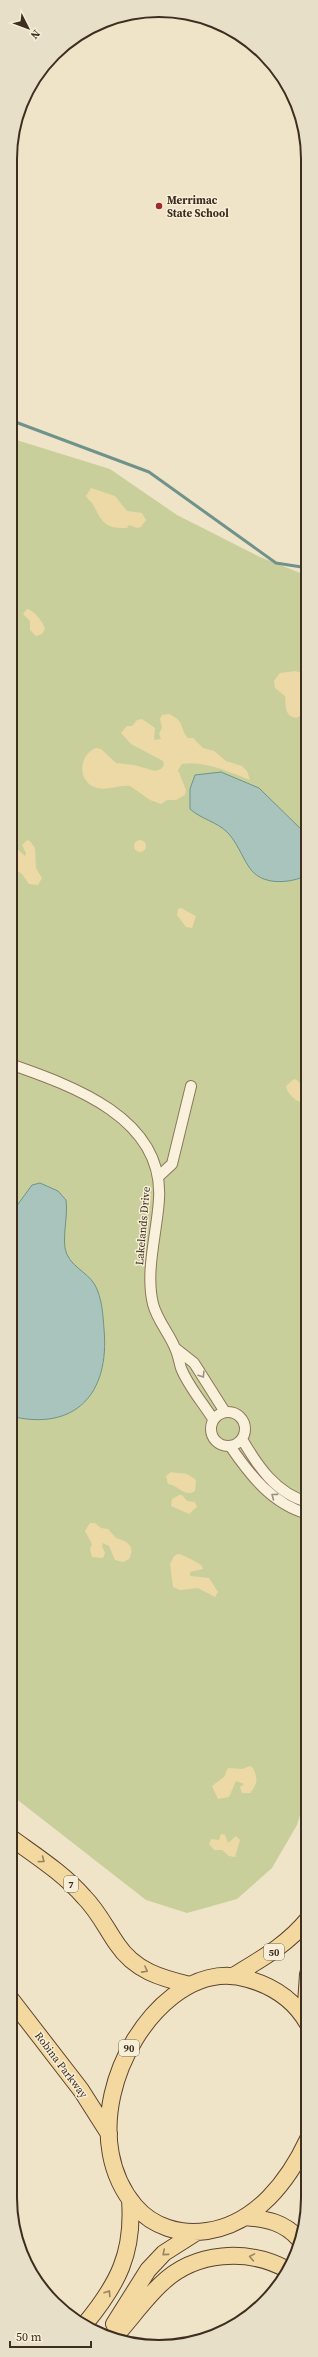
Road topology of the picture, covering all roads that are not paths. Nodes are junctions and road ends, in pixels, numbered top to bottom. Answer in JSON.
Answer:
{"nodes":[{"id":1,"x":17,"y":1068,"type":"edge"},
{"id":2,"x":191,"y":1086,"type":"dead end"},
{"id":3,"x":158,"y":1177,"type":"junction"},
{"id":4,"x":175,"y":1348,"type":"junction"},
{"id":5,"x":226,"y":1412,"type":"junction"},
{"id":6,"x":213,"y":1419,"type":"junction"},
{"id":7,"x":242,"y":1439,"type":"junction"},
{"id":8,"x":230,"y":1446,"type":"junction"},
{"id":9,"x":301,"y":1500,"type":"edge"},
{"id":10,"x":301,"y":1512,"type":"edge"},
{"id":11,"x":17,"y":1842,"type":"edge"},
{"id":12,"x":301,"y":1927,"type":"edge"},
{"id":13,"x":233,"y":1976,"type":"junction"},
{"id":14,"x":190,"y":1985,"type":"junction"},
{"id":15,"x":17,"y":2007,"type":"edge"},
{"id":16,"x":301,"y":2014,"type":"edge"},
{"id":17,"x":109,"y":2134,"type":"junction"},
{"id":18,"x":301,"y":2151,"type":"edge"},
{"id":19,"x":130,"y":2200,"type":"junction"},
{"id":20,"x":245,"y":2217,"type":"junction"},
{"id":21,"x":197,"y":2232,"type":"junction"},
{"id":22,"x":296,"y":2236,"type":"edge"},
{"id":23,"x":283,"y":2268,"type":"edge"},
{"id":24,"x":88,"y":2321,"type":"edge"},
{"id":25,"x":110,"y":2331,"type":"edge"},
{"id":26,"x":117,"y":2333,"type":"edge"}],
"edges":[{"from":1,"to":3,"type":"street","name":"Lakelands Drive"},
{"from":2,"to":3,"type":"street"},
{"from":3,"to":4,"type":"street","name":"Lakelands Drive"},
{"from":4,"to":5,"type":"street","one_way":true},
{"from":4,"to":6,"type":"street","name":"Lakelands Drive"},
{"from":5,"to":6,"type":"street"},
{"from":5,"to":7,"type":"street"},
{"from":6,"to":8,"type":"street"},
{"from":7,"to":8,"type":"street"},
{"from":7,"to":9,"type":"street"},
{"from":10,"to":8,"type":"street","one_way":true},
{"from":11,"to":14,"type":"main road","number":"7","one_way":true},
{"from":12,"to":13,"type":"main road","number":"50"},
{"from":13,"to":14,"type":"main road","number":"90"},
{"from":13,"to":16,"type":"main road","number":"90"},
{"from":14,"to":17,"type":"main road","number":"90"},
{"from":15,"to":17,"type":"main road","name":"Robina Parkway"},
{"from":17,"to":19,"type":"main road","number":"90"},
{"from":18,"to":20,"type":"main road"},
{"from":19,"to":21,"type":"main road"},
{"from":24,"to":19,"type":"main road","number":"90","one_way":true},
{"from":20,"to":21,"type":"main road"},
{"from":20,"to":22,"type":"main road"},
{"from":21,"to":25,"type":"main road","one_way":true},
{"from":23,"to":26,"type":"main road","one_way":true}]}
